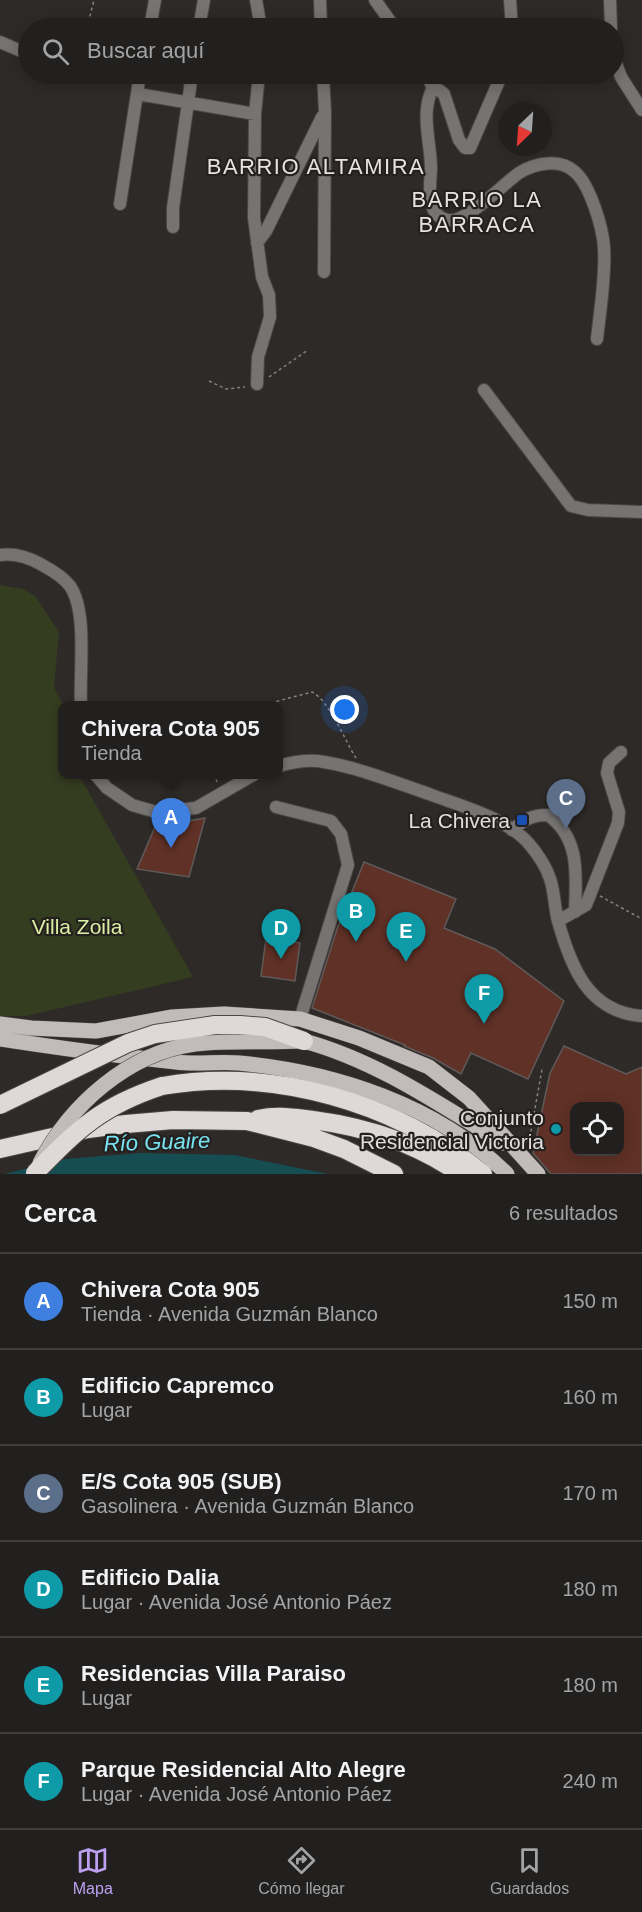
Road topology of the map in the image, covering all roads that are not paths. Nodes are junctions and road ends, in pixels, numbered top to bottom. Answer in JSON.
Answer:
{"nodes":[{"id":1,"x":155,"y":0,"type":"edge"},
{"id":2,"x":204,"y":0,"type":"edge"},
{"id":3,"x":256,"y":0,"type":"edge"},
{"id":4,"x":320,"y":0,"type":"edge"},
{"id":5,"x":375,"y":0,"type":"edge"},
{"id":6,"x":510,"y":0,"type":"edge"},
{"id":7,"x":610,"y":0,"type":"edge"},
{"id":8,"x":152,"y":18,"type":"edge"},
{"id":9,"x":201,"y":18,"type":"edge"},
{"id":10,"x":259,"y":18,"type":"edge"},
{"id":11,"x":321,"y":18,"type":"edge"},
{"id":12,"x":388,"y":18,"type":"edge"},
{"id":13,"x":511,"y":18,"type":"edge"},
{"id":14,"x":611,"y":18,"type":"edge"},
{"id":15,"x":0,"y":42,"type":"edge"},
{"id":16,"x":18,"y":50,"type":"edge"},
{"id":17,"x":624,"y":82,"type":"edge"},
{"id":18,"x":139,"y":84,"type":"edge"},
{"id":19,"x":190,"y":84,"type":"edge"},
{"id":20,"x":258,"y":84,"type":"edge"},
{"id":21,"x":324,"y":84,"type":"edge"},
{"id":22,"x":431,"y":84,"type":"edge"},
{"id":23,"x":498,"y":84,"type":"edge"},
{"id":24,"x":435,"y":90,"type":"junction"},
{"id":25,"x":138,"y":94,"type":"junction"},
{"id":26,"x":187,"y":103,"type":"junction"},
{"id":27,"x":642,"y":110,"type":"edge"},
{"id":28,"x":325,"y":112,"type":"junction"},
{"id":29,"x":255,"y":114,"type":"junction"},
{"id":30,"x":120,"y":204,"type":"dead end"},
{"id":31,"x":173,"y":227,"type":"dead end"},
{"id":32,"x":257,"y":243,"type":"junction"},
{"id":33,"x":324,"y":272,"type":"dead end"},
{"id":34,"x":597,"y":339,"type":"dead end"},
{"id":35,"x":257,"y":384,"type":"dead end"},
{"id":36,"x":484,"y":390,"type":"dead end"},
{"id":37,"x":642,"y":512,"type":"edge"},
{"id":38,"x":0,"y":555,"type":"edge"},
{"id":39,"x":81,"y":701,"type":"edge"},
{"id":40,"x":621,"y":752,"type":"dead end"},
{"id":41,"x":283,"y":765,"type":"edge"},
{"id":42,"x":99,"y":779,"type":"edge"},
{"id":43,"x":246,"y":779,"type":"edge"},
{"id":44,"x":276,"y":807,"type":"dead end"},
{"id":45,"x":512,"y":830,"type":"junction"},
{"id":46,"x":575,"y":912,"type":"junction"},
{"id":47,"x":558,"y":921,"type":"junction"},
{"id":48,"x":249,"y":1015,"type":"junction"},
{"id":49,"x":642,"y":1016,"type":"edge"},
{"id":50,"x":300,"y":1019,"type":"junction"},
{"id":51,"x":0,"y":1024,"type":"edge"},
{"id":52,"x":0,"y":1038,"type":"edge"},
{"id":53,"x":304,"y":1041,"type":"junction"},
{"id":54,"x":249,"y":1064,"type":"junction"},
{"id":55,"x":0,"y":1105,"type":"edge"},
{"id":56,"x":247,"y":1121,"type":"junction"},
{"id":57,"x":0,"y":1149,"type":"edge"},
{"id":58,"x":522,"y":1155,"type":"junction"},
{"id":59,"x":34,"y":1174,"type":"edge"},
{"id":60,"x":394,"y":1174,"type":"edge"},
{"id":61,"x":460,"y":1174,"type":"edge"},
{"id":62,"x":483,"y":1174,"type":"edge"},
{"id":63,"x":507,"y":1174,"type":"edge"},
{"id":64,"x":538,"y":1174,"type":"edge"}],
"edges":[{"from":1,"to":8,"type":"street"},
{"from":2,"to":9,"type":"street"},
{"from":3,"to":10,"type":"street"},
{"from":4,"to":11,"type":"street"},
{"from":5,"to":12,"type":"street"},
{"from":6,"to":13,"type":"street"},
{"from":7,"to":14,"type":"street"},
{"from":15,"to":16,"type":"street"},
{"from":17,"to":27,"type":"street"},
{"from":18,"to":25,"type":"street"},
{"from":19,"to":26,"type":"street"},
{"from":20,"to":29,"type":"street"},
{"from":21,"to":28,"type":"street"},
{"from":22,"to":24,"type":"street"},
{"from":23,"to":24,"type":"street"},
{"from":24,"to":34,"type":"street"},
{"from":25,"to":26,"type":"street"},
{"from":25,"to":30,"type":"street"},
{"from":26,"to":29,"type":"street"},
{"from":26,"to":31,"type":"street"},
{"from":28,"to":32,"type":"street"},
{"from":28,"to":33,"type":"street"},
{"from":29,"to":32,"type":"street"},
{"from":32,"to":35,"type":"street"},
{"from":36,"to":37,"type":"street"},
{"from":38,"to":39,"type":"street"},
{"from":40,"to":46,"type":"street"},
{"from":41,"to":45,"type":"street"},
{"from":42,"to":43,"type":"street"},
{"from":44,"to":50,"type":"street"},
{"from":45,"to":46,"type":"street"},
{"from":45,"to":47,"type":"street"},
{"from":46,"to":47,"type":"street"},
{"from":47,"to":49,"type":"street"},
{"from":48,"to":50,"type":"main road"},
{"from":48,"to":51,"type":"main road"},
{"from":48,"to":54,"type":"main road"},
{"from":50,"to":58,"type":"main road"},
{"from":52,"to":54,"type":"main road"},
{"from":53,"to":55,"type":"highway","bridge":true},
{"from":53,"to":58,"type":"main road"},
{"from":53,"to":59,"type":"main road","bridge":true},
{"from":54,"to":63,"type":"main road"},
{"from":56,"to":57,"type":"highway"},
{"from":56,"to":60,"type":"highway"},
{"from":56,"to":61,"type":"highway"},
{"from":58,"to":64,"type":"main road"},
{"from":59,"to":62,"type":"highway","bridge":true}]}
